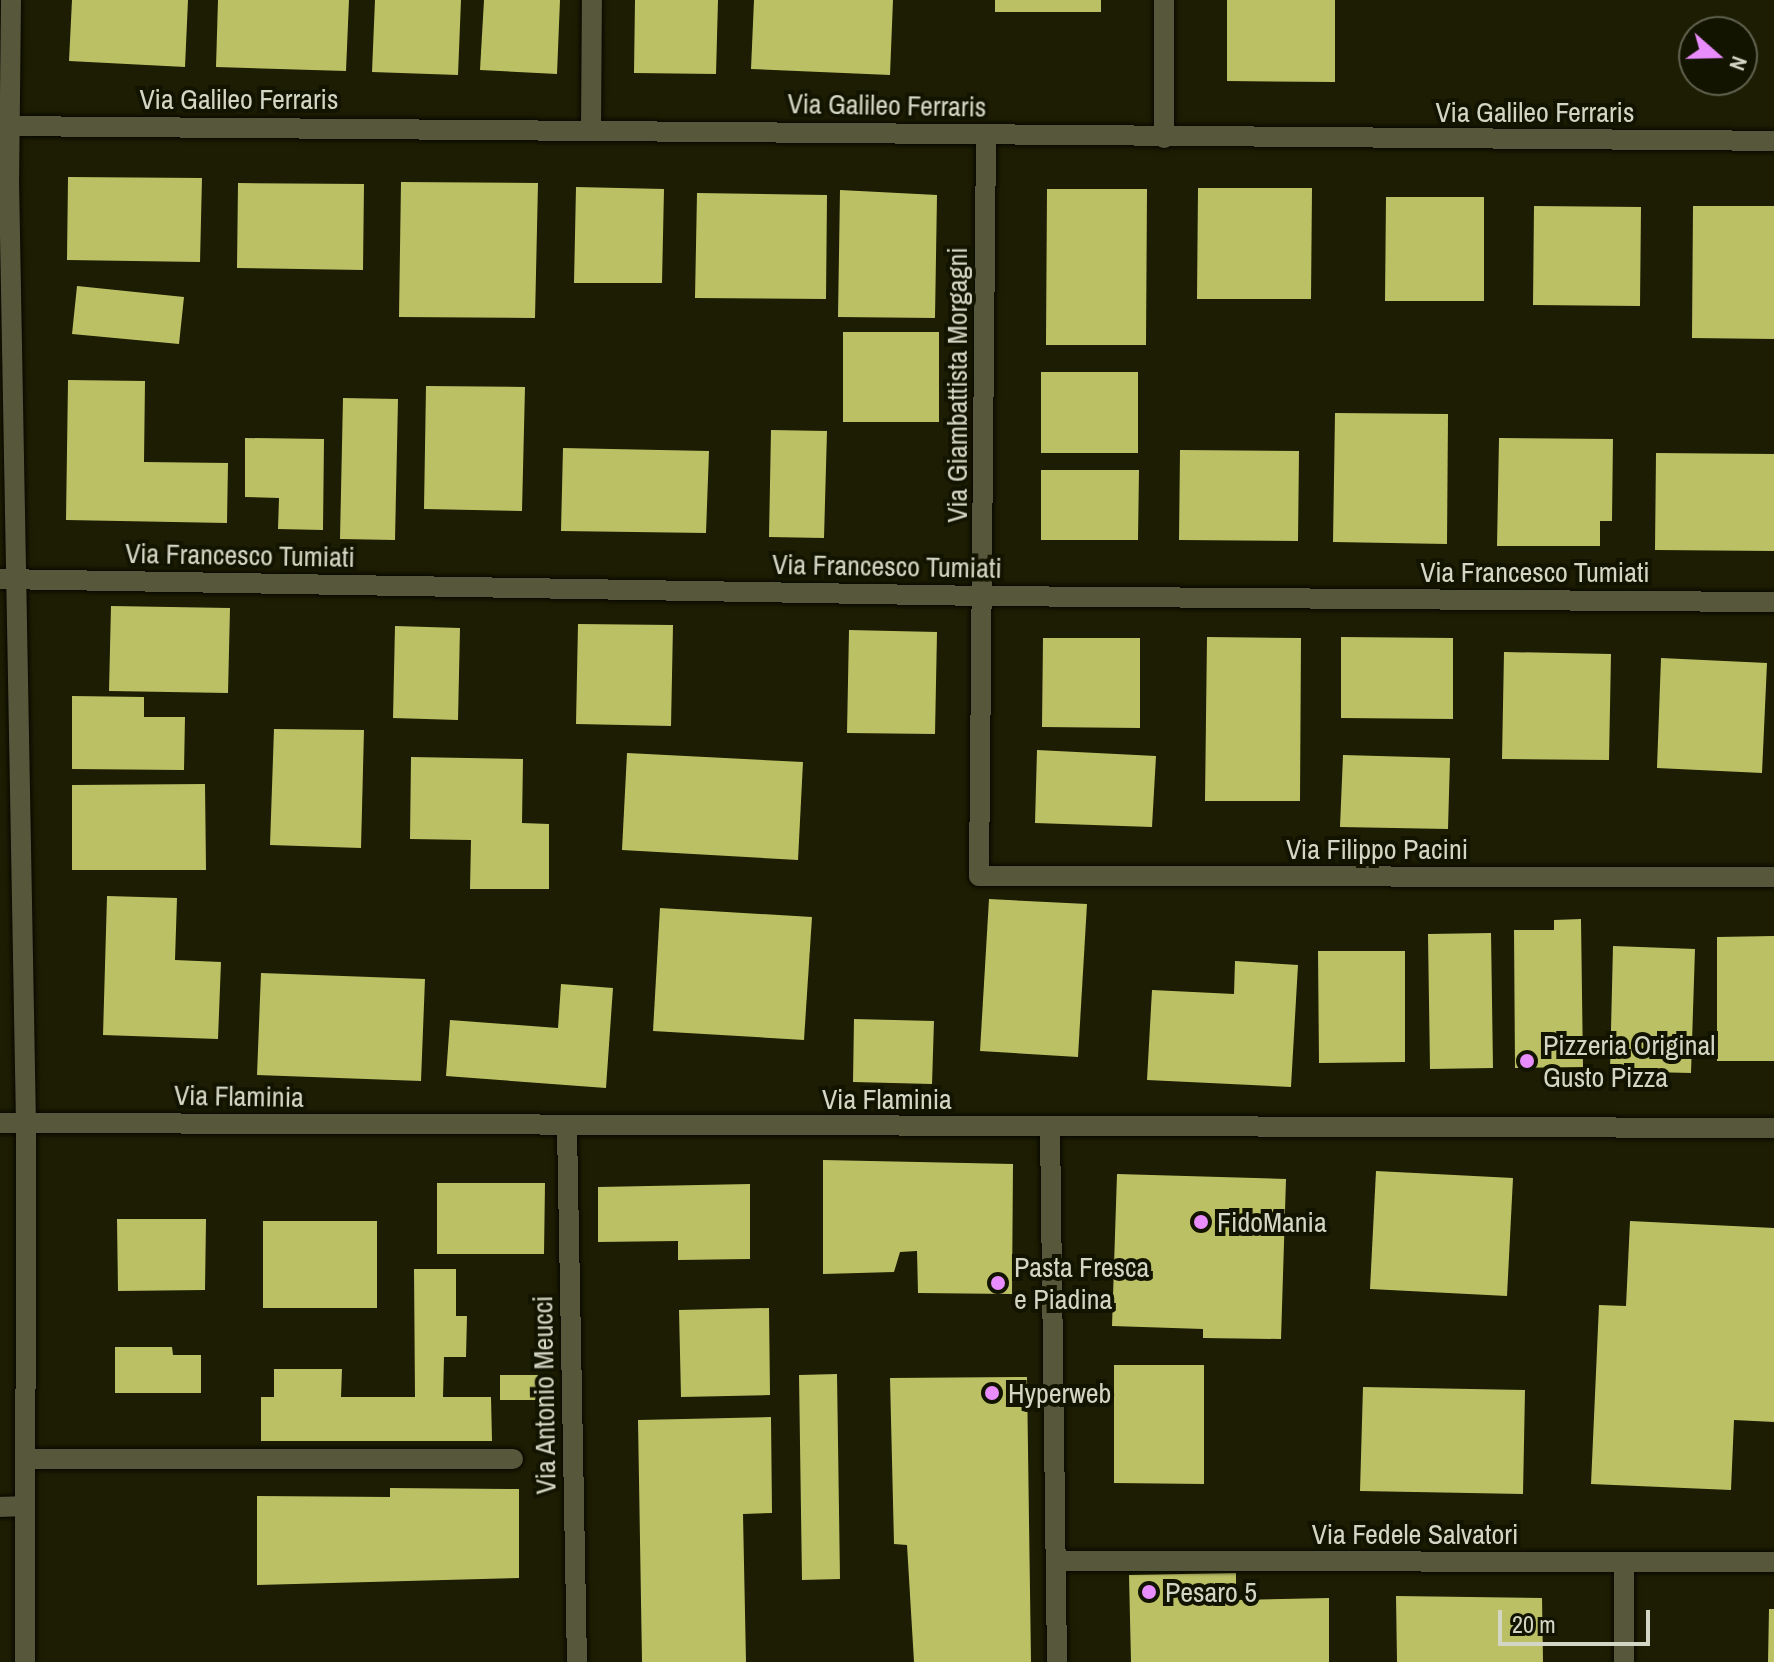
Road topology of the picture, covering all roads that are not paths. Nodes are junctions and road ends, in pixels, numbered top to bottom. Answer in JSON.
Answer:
{"nodes":[{"id":1,"x":11,"y":0,"type":"edge"},
{"id":2,"x":592,"y":0,"type":"edge"},
{"id":3,"x":1164,"y":0,"type":"edge"},
{"id":4,"x":4,"y":126,"type":"edge"},
{"id":5,"x":591,"y":130,"type":"junction"},
{"id":6,"x":986,"y":134,"type":"junction"},
{"id":7,"x":1164,"y":138,"type":"junction"},
{"id":8,"x":1774,"y":141,"type":"edge"},
{"id":9,"x":8,"y":579,"type":"edge"},
{"id":10,"x":984,"y":596,"type":"junction"},
{"id":11,"x":1774,"y":602,"type":"edge"},
{"id":12,"x":979,"y":876,"type":"joint"},
{"id":13,"x":1774,"y":877,"type":"edge"},
{"id":14,"x":0,"y":1123,"type":"edge"},
{"id":15,"x":26,"y":1123,"type":"junction"},
{"id":16,"x":1050,"y":1127,"type":"junction"},
{"id":17,"x":567,"y":1128,"type":"junction"},
{"id":18,"x":1774,"y":1128,"type":"edge"},
{"id":19,"x":26,"y":1459,"type":"junction"},
{"id":20,"x":513,"y":1459,"type":"dead end"},
{"id":21,"x":25,"y":1506,"type":"junction"},
{"id":22,"x":0,"y":1507,"type":"edge"},
{"id":23,"x":1056,"y":1561,"type":"junction"},
{"id":24,"x":1624,"y":1562,"type":"junction"},
{"id":25,"x":1774,"y":1562,"type":"edge"},
{"id":26,"x":25,"y":1662,"type":"edge"},
{"id":27,"x":577,"y":1662,"type":"edge"},
{"id":28,"x":1057,"y":1662,"type":"edge"},
{"id":29,"x":1624,"y":1662,"type":"edge"}],
"edges":[{"from":1,"to":4,"type":"street"},
{"from":2,"to":5,"type":"street"},
{"from":3,"to":7,"type":"street"},
{"from":4,"to":5,"type":"street","name":"Via Galileo Ferraris"},
{"from":4,"to":9,"type":"street"},
{"from":5,"to":6,"type":"street","name":"Via Galileo Ferraris"},
{"from":6,"to":7,"type":"street","name":"Via Galileo Ferraris"},
{"from":6,"to":10,"type":"street","name":"Via Giambattista Morgagni"},
{"from":7,"to":8,"type":"street","name":"Via Galileo Ferraris"},
{"from":9,"to":10,"type":"street","name":"Via Francesco Tumiati"},
{"from":9,"to":15,"type":"street"},
{"from":10,"to":11,"type":"street","name":"Via Francesco Tumiati"},
{"from":10,"to":12,"type":"street","name":"Via Giambattista Morgagni"},
{"from":12,"to":13,"type":"street","name":"Via Filippo Pacini"},
{"from":14,"to":15,"type":"street","name":"Via Flaminia"},
{"from":15,"to":17,"type":"street","name":"Via Flaminia"},
{"from":15,"to":19,"type":"street"},
{"from":16,"to":17,"type":"street","name":"Via Flaminia"},
{"from":16,"to":18,"type":"street","name":"Via Flaminia"},
{"from":16,"to":23,"type":"street"},
{"from":17,"to":27,"type":"street","name":"Via Antonio Meucci"},
{"from":19,"to":20,"type":"street"},
{"from":19,"to":21,"type":"street"},
{"from":21,"to":22,"type":"street"},
{"from":21,"to":26,"type":"street"},
{"from":23,"to":24,"type":"street","name":"Via Fedele Salvatori"},
{"from":23,"to":28,"type":"street"},
{"from":24,"to":25,"type":"street","name":"Via Fedele Salvatori"},
{"from":24,"to":29,"type":"street"}]}
